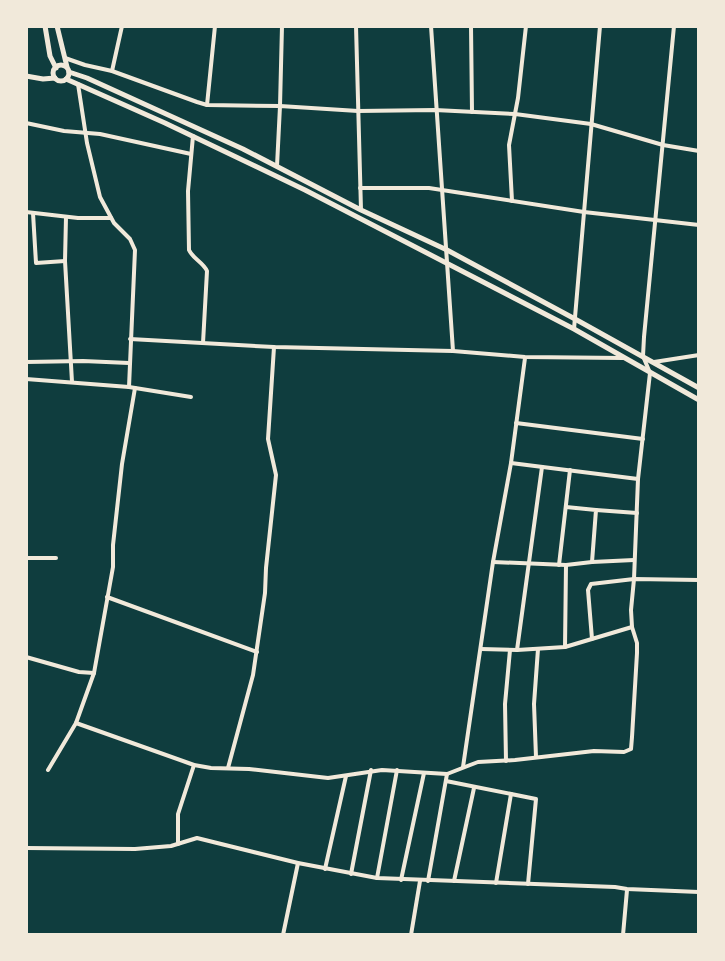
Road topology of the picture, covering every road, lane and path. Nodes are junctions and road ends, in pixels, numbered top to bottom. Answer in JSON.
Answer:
{"nodes":[{"id":1,"x":45,"y":26,"type":"edge"},
{"id":2,"x":57,"y":26,"type":"edge"},
{"id":3,"x":122,"y":26,"type":"edge"},
{"id":4,"x":215,"y":26,"type":"edge"},
{"id":5,"x":282,"y":26,"type":"edge"},
{"id":6,"x":356,"y":26,"type":"edge"},
{"id":7,"x":431,"y":26,"type":"edge"},
{"id":8,"x":471,"y":26,"type":"edge"},
{"id":9,"x":526,"y":26,"type":"edge"},
{"id":10,"x":600,"y":26,"type":"edge"},
{"id":11,"x":674,"y":26,"type":"edge"},
{"id":12,"x":63,"y":58,"type":"junction"},
{"id":13,"x":56,"y":68,"type":"junction"},
{"id":14,"x":112,"y":71,"type":"junction"},
{"id":15,"x":67,"y":73,"type":"junction"},
{"id":16,"x":26,"y":76,"type":"edge"},
{"id":17,"x":55,"y":78,"type":"junction"},
{"id":18,"x":78,"y":84,"type":"junction"},
{"id":19,"x":207,"y":105,"type":"junction"},
{"id":20,"x":280,"y":106,"type":"junction"},
{"id":21,"x":435,"y":110,"type":"junction"},
{"id":22,"x":358,"y":111,"type":"junction"},
{"id":23,"x":472,"y":112,"type":"junction"},
{"id":24,"x":515,"y":114,"type":"junction"},
{"id":25,"x":26,"y":123,"type":"edge"},
{"id":26,"x":591,"y":124,"type":"junction"},
{"id":27,"x":86,"y":133,"type":"junction"},
{"id":28,"x":193,"y":136,"type":"junction"},
{"id":29,"x":663,"y":145,"type":"junction"},
{"id":30,"x":243,"y":149,"type":"junction"},
{"id":31,"x":699,"y":151,"type":"edge"},
{"id":32,"x":191,"y":154,"type":"junction"},
{"id":33,"x":240,"y":158,"type":"junction"},
{"id":34,"x":277,"y":166,"type":"junction"},
{"id":35,"x":360,"y":188,"type":"junction"},
{"id":36,"x":443,"y":191,"type":"junction"},
{"id":37,"x":512,"y":201,"type":"junction"},
{"id":38,"x":361,"y":210,"type":"junction"},
{"id":39,"x":26,"y":212,"type":"edge"},
{"id":40,"x":584,"y":212,"type":"junction"},
{"id":41,"x":33,"y":213,"type":"junction"},
{"id":42,"x":66,"y":217,"type":"junction"},
{"id":43,"x":111,"y":218,"type":"junction"},
{"id":44,"x":655,"y":222,"type":"junction"},
{"id":45,"x":699,"y":225,"type":"edge"},
{"id":46,"x":26,"y":247,"type":"edge"},
{"id":47,"x":34,"y":248,"type":"junction"},
{"id":48,"x":447,"y":250,"type":"junction"},
{"id":49,"x":65,"y":261,"type":"junction"},
{"id":50,"x":448,"y":263,"type":"junction"},
{"id":51,"x":575,"y":319,"type":"junction"},
{"id":52,"x":574,"y":329,"type":"junction"},
{"id":53,"x":130,"y":339,"type":"junction"},
{"id":54,"x":203,"y":343,"type":"junction"},
{"id":55,"x":274,"y":347,"type":"junction"},
{"id":56,"x":453,"y":351,"type":"junction"},
{"id":57,"x":699,"y":355,"type":"edge"},
{"id":58,"x":643,"y":356,"type":"junction"},
{"id":59,"x":525,"y":357,"type":"junction"},
{"id":60,"x":624,"y":358,"type":"junction"},
{"id":61,"x":71,"y":361,"type":"junction"},
{"id":62,"x":26,"y":362,"type":"edge"},
{"id":63,"x":654,"y":362,"type":"junction"},
{"id":64,"x":129,"y":363,"type":"junction"},
{"id":65,"x":650,"y":373,"type":"junction"},
{"id":66,"x":26,"y":379,"type":"edge"},
{"id":67,"x":72,"y":382,"type":"junction"},
{"id":68,"x":129,"y":387,"type":"junction"},
{"id":69,"x":135,"y":388,"type":"junction"},
{"id":70,"x":699,"y":388,"type":"edge"},
{"id":71,"x":191,"y":397,"type":"dead end"},
{"id":72,"x":699,"y":400,"type":"edge"},
{"id":73,"x":516,"y":423,"type":"junction"},
{"id":74,"x":643,"y":439,"type":"junction"},
{"id":75,"x":511,"y":463,"type":"junction"},
{"id":76,"x":542,"y":467,"type":"junction"},
{"id":77,"x":570,"y":470,"type":"junction"},
{"id":78,"x":638,"y":479,"type":"junction"},
{"id":79,"x":566,"y":507,"type":"junction"},
{"id":80,"x":596,"y":510,"type":"junction"},
{"id":81,"x":637,"y":513,"type":"junction"},
{"id":82,"x":26,"y":558,"type":"edge"},
{"id":83,"x":56,"y":558,"type":"dead end"},
{"id":84,"x":634,"y":560,"type":"junction"},
{"id":85,"x":493,"y":562,"type":"junction"},
{"id":86,"x":592,"y":562,"type":"junction"},
{"id":87,"x":528,"y":564,"type":"junction"},
{"id":88,"x":559,"y":565,"type":"junction"},
{"id":89,"x":566,"y":565,"type":"junction"},
{"id":90,"x":634,"y":579,"type":"junction"},
{"id":91,"x":699,"y":580,"type":"edge"},
{"id":92,"x":107,"y":597,"type":"junction"},
{"id":93,"x":632,"y":627,"type":"junction"},
{"id":94,"x":592,"y":639,"type":"junction"},
{"id":95,"x":565,"y":647,"type":"junction"},
{"id":96,"x":481,"y":649,"type":"junction"},
{"id":97,"x":538,"y":649,"type":"junction"},
{"id":98,"x":510,"y":650,"type":"junction"},
{"id":99,"x":517,"y":650,"type":"junction"},
{"id":100,"x":257,"y":652,"type":"junction"},
{"id":101,"x":26,"y":657,"type":"edge"},
{"id":102,"x":94,"y":673,"type":"junction"},
{"id":103,"x":76,"y":723,"type":"junction"},
{"id":104,"x":536,"y":757,"type":"junction"},
{"id":105,"x":506,"y":761,"type":"junction"},
{"id":106,"x":194,"y":765,"type":"junction"},
{"id":107,"x":463,"y":767,"type":"junction"},
{"id":108,"x":228,"y":768,"type":"junction"},
{"id":109,"x":48,"y":770,"type":"dead end"},
{"id":110,"x":371,"y":770,"type":"junction"},
{"id":111,"x":397,"y":770,"type":"junction"},
{"id":112,"x":424,"y":773,"type":"junction"},
{"id":113,"x":447,"y":774,"type":"junction"},
{"id":114,"x":346,"y":776,"type":"junction"},
{"id":115,"x":446,"y":781,"type":"junction"},
{"id":116,"x":474,"y":788,"type":"junction"},
{"id":117,"x":511,"y":794,"type":"junction"},
{"id":118,"x":178,"y":845,"type":"junction"},
{"id":119,"x":26,"y":848,"type":"edge"},
{"id":120,"x":298,"y":863,"type":"junction"},
{"id":121,"x":325,"y":869,"type":"junction"},
{"id":122,"x":351,"y":874,"type":"junction"},
{"id":123,"x":377,"y":878,"type":"junction"},
{"id":124,"x":401,"y":880,"type":"junction"},
{"id":125,"x":420,"y":881,"type":"junction"},
{"id":126,"x":428,"y":881,"type":"junction"},
{"id":127,"x":454,"y":881,"type":"junction"},
{"id":128,"x":496,"y":883,"type":"junction"},
{"id":129,"x":528,"y":884,"type":"junction"},
{"id":130,"x":627,"y":889,"type":"junction"},
{"id":131,"x":699,"y":892,"type":"edge"},
{"id":132,"x":283,"y":935,"type":"edge"},
{"id":133,"x":411,"y":935,"type":"edge"},
{"id":134,"x":623,"y":935,"type":"edge"}],
"edges":[{"from":1,"to":13,"type":"street"},
{"from":2,"to":12,"type":"street"},
{"from":3,"to":14,"type":"street"},
{"from":4,"to":19,"type":"street"},
{"from":5,"to":20,"type":"street"},
{"from":6,"to":22,"type":"street"},
{"from":7,"to":21,"type":"street"},
{"from":8,"to":23,"type":"street"},
{"from":9,"to":24,"type":"street"},
{"from":10,"to":26,"type":"street"},
{"from":11,"to":29,"type":"street"},
{"from":12,"to":14,"type":"street"},
{"from":12,"to":15,"type":"street"},
{"from":13,"to":15,"type":"street"},
{"from":13,"to":17,"type":"street"},
{"from":14,"to":19,"type":"street"},
{"from":15,"to":17,"type":"street"},
{"from":15,"to":18,"type":"street"},
{"from":15,"to":30,"type":"street"},
{"from":16,"to":17,"type":"street"},
{"from":18,"to":27,"type":"street"},
{"from":18,"to":28,"type":"street"},
{"from":19,"to":20,"type":"street"},
{"from":20,"to":22,"type":"street"},
{"from":20,"to":34,"type":"street"},
{"from":21,"to":22,"type":"street"},
{"from":21,"to":23,"type":"street"},
{"from":21,"to":36,"type":"street"},
{"from":22,"to":35,"type":"street"},
{"from":23,"to":24,"type":"street"},
{"from":24,"to":26,"type":"street"},
{"from":24,"to":37,"type":"street"},
{"from":25,"to":27,"type":"street"},
{"from":26,"to":29,"type":"street"},
{"from":26,"to":40,"type":"street"},
{"from":27,"to":32,"type":"street"},
{"from":27,"to":43,"type":"street"},
{"from":28,"to":32,"type":"street"},
{"from":28,"to":33,"type":"street"},
{"from":29,"to":31,"type":"street"},
{"from":29,"to":44,"type":"street"},
{"from":30,"to":33,"type":"street"},
{"from":30,"to":34,"type":"street"},
{"from":32,"to":54,"type":"street"},
{"from":33,"to":50,"type":"street"},
{"from":34,"to":38,"type":"street"},
{"from":35,"to":36,"type":"street"},
{"from":35,"to":38,"type":"street"},
{"from":36,"to":37,"type":"street"},
{"from":36,"to":48,"type":"street"},
{"from":37,"to":40,"type":"street"},
{"from":38,"to":48,"type":"street"},
{"from":39,"to":41,"type":"street"},
{"from":40,"to":44,"type":"street"},
{"from":40,"to":51,"type":"street"},
{"from":41,"to":42,"type":"street"},
{"from":41,"to":47,"type":"street"},
{"from":42,"to":43,"type":"street"},
{"from":42,"to":49,"type":"street"},
{"from":43,"to":53,"type":"street"},
{"from":44,"to":45,"type":"street"},
{"from":44,"to":58,"type":"street"},
{"from":46,"to":47,"type":"street"},
{"from":47,"to":49,"type":"street"},
{"from":48,"to":50,"type":"street"},
{"from":48,"to":51,"type":"street"},
{"from":49,"to":61,"type":"street"},
{"from":50,"to":52,"type":"street"},
{"from":50,"to":56,"type":"street"},
{"from":51,"to":52,"type":"street"},
{"from":51,"to":58,"type":"street"},
{"from":52,"to":60,"type":"street"},
{"from":53,"to":54,"type":"street"},
{"from":53,"to":64,"type":"street"},
{"from":54,"to":55,"type":"street"},
{"from":55,"to":56,"type":"street"},
{"from":55,"to":100,"type":"street"},
{"from":56,"to":59,"type":"street"},
{"from":57,"to":63,"type":"street"},
{"from":58,"to":63,"type":"street"},
{"from":58,"to":65,"type":"street"},
{"from":59,"to":60,"type":"street"},
{"from":59,"to":73,"type":"street"},
{"from":60,"to":65,"type":"street"},
{"from":61,"to":62,"type":"street"},
{"from":61,"to":64,"type":"street"},
{"from":61,"to":67,"type":"street"},
{"from":63,"to":70,"type":"street"},
{"from":64,"to":68,"type":"street"},
{"from":65,"to":72,"type":"street"},
{"from":65,"to":74,"type":"street"},
{"from":66,"to":67,"type":"street"},
{"from":67,"to":68,"type":"street"},
{"from":68,"to":69,"type":"street"},
{"from":69,"to":71,"type":"street"},
{"from":69,"to":92,"type":"street"},
{"from":73,"to":74,"type":"street"},
{"from":73,"to":75,"type":"street"},
{"from":74,"to":78,"type":"street"},
{"from":75,"to":76,"type":"street"},
{"from":75,"to":85,"type":"street"},
{"from":76,"to":77,"type":"street"},
{"from":76,"to":87,"type":"street"},
{"from":77,"to":78,"type":"street"},
{"from":77,"to":79,"type":"street"},
{"from":78,"to":81,"type":"street"},
{"from":79,"to":80,"type":"street"},
{"from":79,"to":88,"type":"street"},
{"from":80,"to":81,"type":"street"},
{"from":80,"to":86,"type":"street"},
{"from":81,"to":84,"type":"street"},
{"from":82,"to":83,"type":"street"},
{"from":84,"to":86,"type":"street"},
{"from":84,"to":90,"type":"street"},
{"from":85,"to":87,"type":"street"},
{"from":85,"to":96,"type":"street"},
{"from":86,"to":89,"type":"street"},
{"from":87,"to":88,"type":"street"},
{"from":87,"to":99,"type":"street"},
{"from":88,"to":89,"type":"street"},
{"from":89,"to":95,"type":"street"},
{"from":90,"to":91,"type":"street"},
{"from":90,"to":93,"type":"street"},
{"from":90,"to":94,"type":"street"},
{"from":92,"to":100,"type":"street"},
{"from":92,"to":102,"type":"street"},
{"from":93,"to":94,"type":"street"},
{"from":93,"to":104,"type":"street"},
{"from":94,"to":95,"type":"street"},
{"from":95,"to":97,"type":"street"},
{"from":96,"to":98,"type":"street"},
{"from":96,"to":107,"type":"street"},
{"from":97,"to":99,"type":"street"},
{"from":97,"to":104,"type":"street"},
{"from":98,"to":99,"type":"street"},
{"from":98,"to":105,"type":"street"},
{"from":100,"to":108,"type":"street"},
{"from":101,"to":102,"type":"street"},
{"from":102,"to":103,"type":"street"},
{"from":103,"to":106,"type":"street"},
{"from":103,"to":109,"type":"street"},
{"from":104,"to":105,"type":"street"},
{"from":105,"to":107,"type":"street"},
{"from":106,"to":108,"type":"street"},
{"from":106,"to":118,"type":"street"},
{"from":107,"to":113,"type":"street"},
{"from":108,"to":114,"type":"street"},
{"from":110,"to":111,"type":"street"},
{"from":110,"to":114,"type":"street"},
{"from":110,"to":122,"type":"street"},
{"from":111,"to":112,"type":"street"},
{"from":111,"to":123,"type":"street"},
{"from":112,"to":113,"type":"street"},
{"from":112,"to":124,"type":"street"},
{"from":113,"to":115,"type":"street"},
{"from":114,"to":121,"type":"street"},
{"from":115,"to":116,"type":"street"},
{"from":115,"to":126,"type":"street"},
{"from":116,"to":117,"type":"street"},
{"from":116,"to":127,"type":"street"},
{"from":117,"to":128,"type":"street"},
{"from":117,"to":129,"type":"street"},
{"from":118,"to":119,"type":"street"},
{"from":118,"to":120,"type":"street"},
{"from":120,"to":121,"type":"street"},
{"from":120,"to":132,"type":"street"},
{"from":121,"to":122,"type":"street"},
{"from":122,"to":123,"type":"street"},
{"from":123,"to":124,"type":"street"},
{"from":124,"to":125,"type":"street"},
{"from":125,"to":126,"type":"street"},
{"from":125,"to":133,"type":"street"},
{"from":126,"to":127,"type":"street"},
{"from":127,"to":128,"type":"street"},
{"from":128,"to":129,"type":"street"},
{"from":129,"to":130,"type":"street"},
{"from":130,"to":131,"type":"street"},
{"from":130,"to":134,"type":"street"}]}
